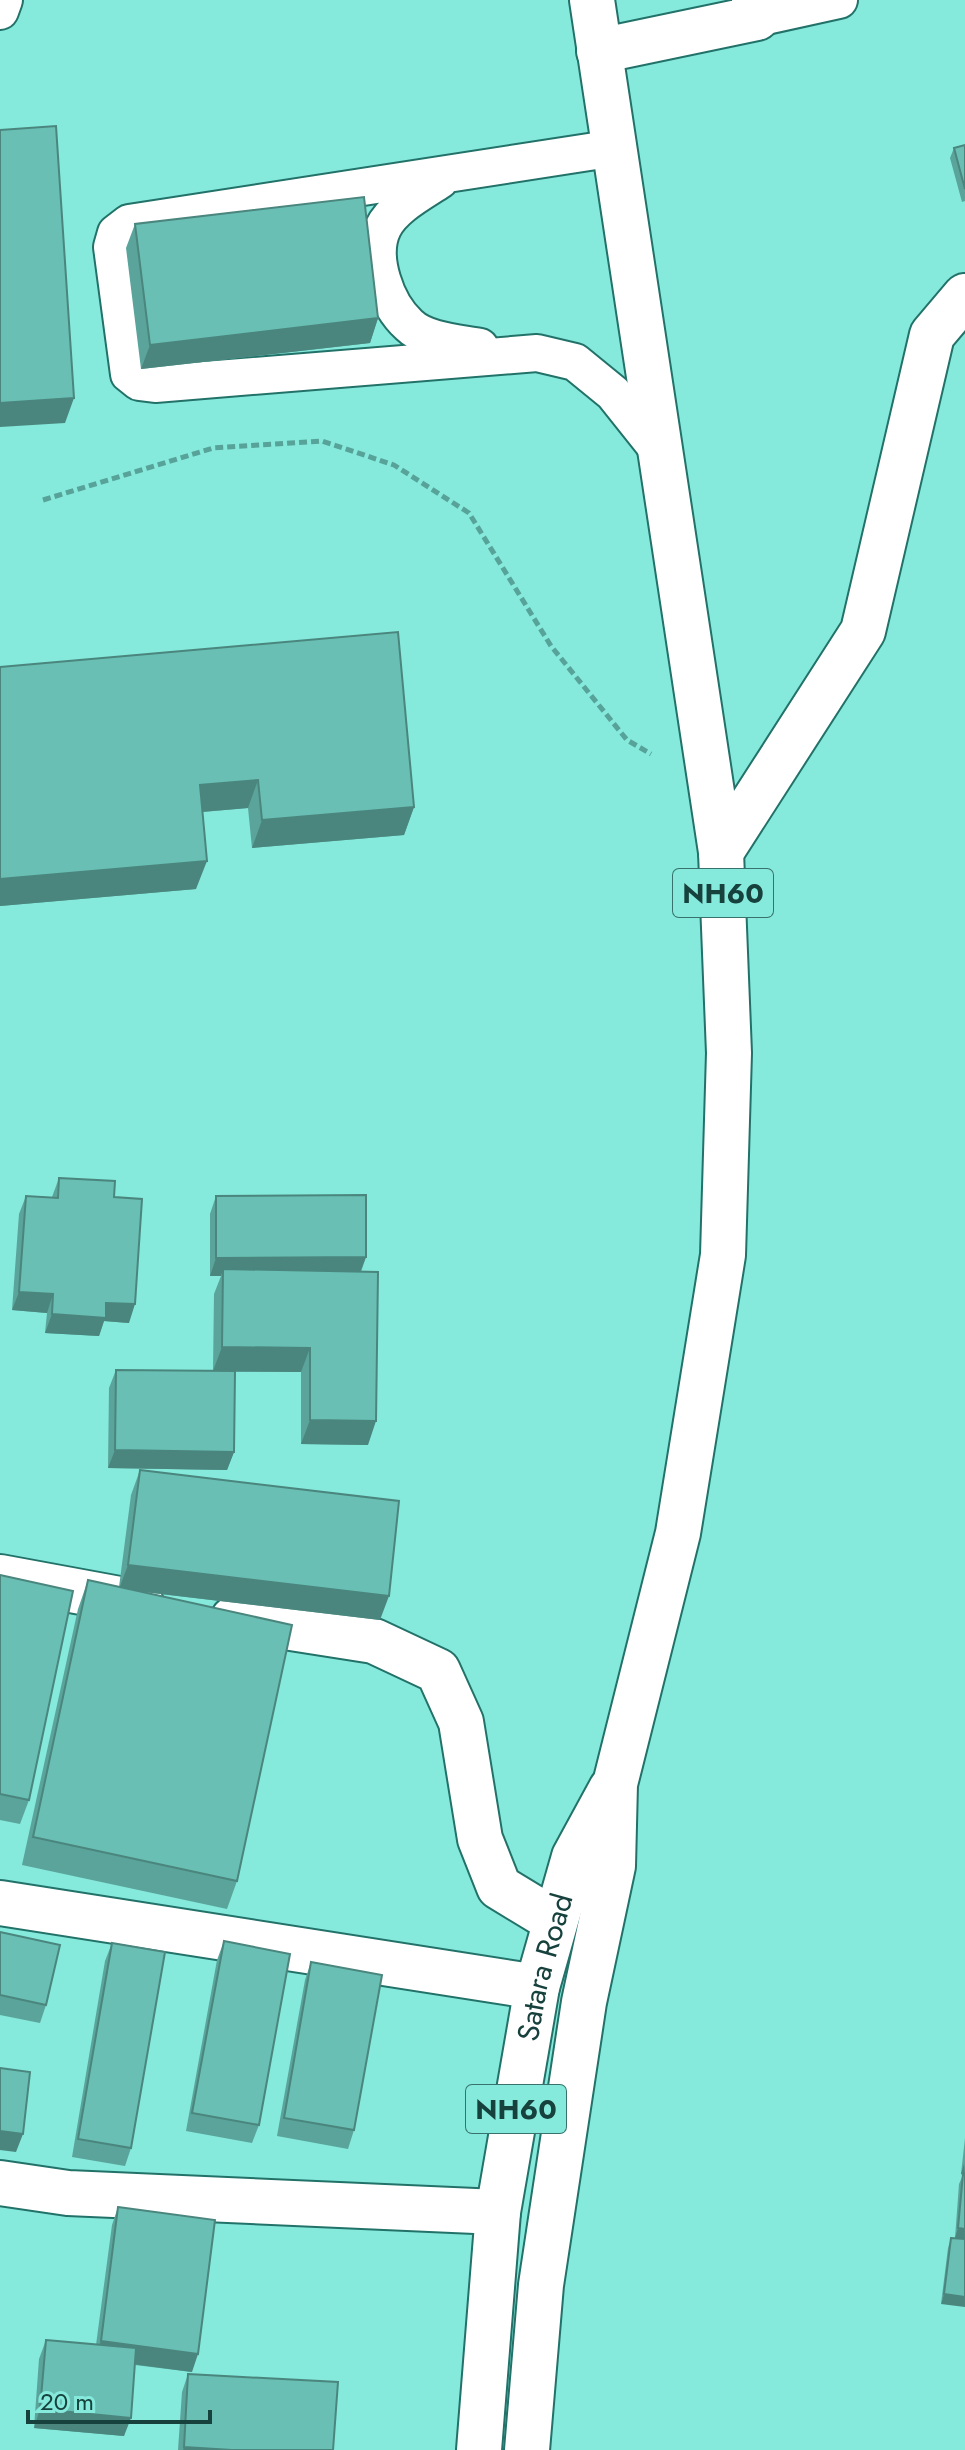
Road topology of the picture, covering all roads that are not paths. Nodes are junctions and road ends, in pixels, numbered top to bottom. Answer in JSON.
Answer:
{"nodes":[{"id":1,"x":4,"y":0,"type":"edge"},
{"id":2,"x":592,"y":0,"type":"edge"},
{"id":3,"x":839,"y":0,"type":"edge"},
{"id":4,"x":756,"y":9,"type":"edge"},
{"id":5,"x":0,"y":11,"type":"edge"},
{"id":6,"x":599,"y":51,"type":"junction"},
{"id":7,"x":615,"y":148,"type":"junction"},
{"id":8,"x":448,"y":174,"type":"junction"},
{"id":9,"x":965,"y":296,"type":"edge"},
{"id":10,"x":537,"y":353,"type":"junction"},
{"id":11,"x":660,"y":452,"type":"junction"},
{"id":12,"x":721,"y":852,"type":"junction"},
{"id":13,"x":0,"y":1577,"type":"edge"},
{"id":14,"x":615,"y":1784,"type":"junction"},
{"id":15,"x":0,"y":1903,"type":"edge"},
{"id":16,"x":555,"y":1921,"type":"junction"},
{"id":17,"x":537,"y":1987,"type":"junction"},
{"id":18,"x":0,"y":2183,"type":"edge"},
{"id":19,"x":498,"y":2212,"type":"junction"},
{"id":20,"x":479,"y":2450,"type":"edge"},
{"id":21,"x":527,"y":2450,"type":"edge"}],
"edges":[{"from":1,"to":5,"type":"lane"},
{"from":2,"to":6,"type":"main road","number":"NH60"},
{"from":3,"to":4,"type":"lane"},
{"from":4,"to":6,"type":"main road"},
{"from":6,"to":7,"type":"main road","number":"NH60"},
{"from":7,"to":8,"type":"lane"},
{"from":7,"to":11,"type":"main road","number":"NH60"},
{"from":8,"to":10,"type":"lane"},
{"from":8,"to":10,"type":"lane"},
{"from":9,"to":12,"type":"main road"},
{"from":10,"to":11,"type":"lane"},
{"from":11,"to":12,"type":"main road","number":"NH60"},
{"from":12,"to":14,"type":"main road","number":"NH60"},
{"from":13,"to":16,"type":"main road"},
{"from":14,"to":16,"type":"main road","name":"Satara Road","number":"NH60"},
{"from":14,"to":21,"type":"main road","number":"NH60"},
{"from":15,"to":17,"type":"main road"},
{"from":16,"to":17,"type":"main road","name":"Satara Road","number":"NH60"},
{"from":17,"to":19,"type":"main road","name":"Satara Road","number":"NH60"},
{"from":18,"to":19,"type":"main road"},
{"from":19,"to":20,"type":"main road","name":"Satara Road","number":"NH60"}]}
